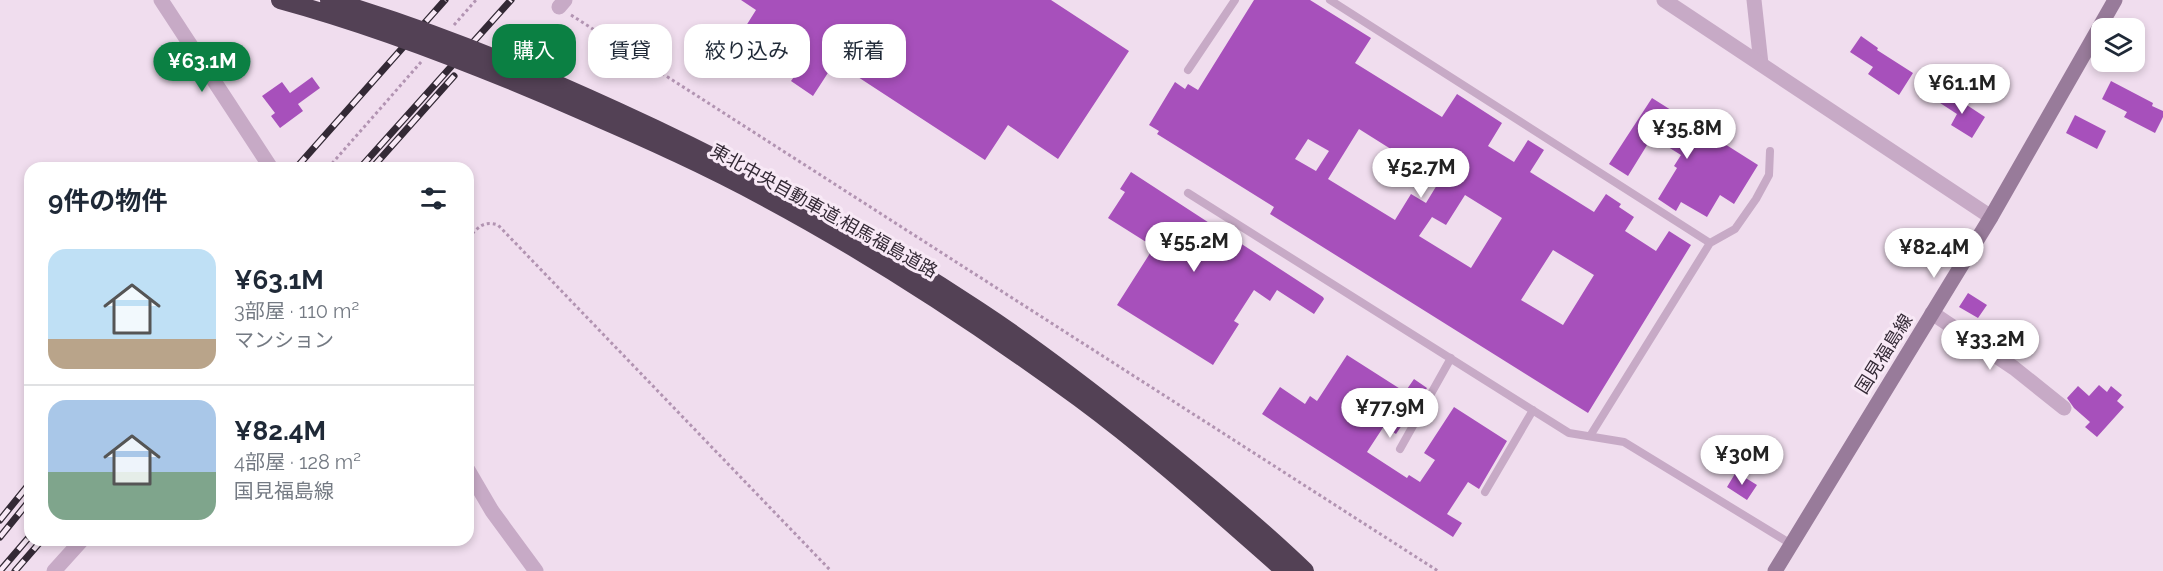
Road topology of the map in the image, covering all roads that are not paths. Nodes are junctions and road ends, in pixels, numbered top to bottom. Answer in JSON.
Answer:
{"nodes":[{"id":1,"x":161,"y":0,"type":"edge"},
{"id":2,"x":280,"y":0,"type":"edge"},
{"id":3,"x":329,"y":0,"type":"edge"},
{"id":4,"x":1235,"y":0,"type":"edge"},
{"id":5,"x":1330,"y":0,"type":"edge"},
{"id":6,"x":1664,"y":0,"type":"edge"},
{"id":7,"x":1754,"y":0,"type":"edge"},
{"id":8,"x":2115,"y":0,"type":"edge"},
{"id":9,"x":1761,"y":64,"type":"junction"},
{"id":10,"x":1188,"y":70,"type":"dead end"},
{"id":11,"x":1770,"y":152,"type":"dead end"},
{"id":12,"x":267,"y":162,"type":"edge"},
{"id":13,"x":1188,"y":194,"type":"dead end"},
{"id":14,"x":1991,"y":217,"type":"junction"},
{"id":15,"x":1710,"y":243,"type":"junction"},
{"id":16,"x":1932,"y":313,"type":"junction"},
{"id":17,"x":1451,"y":358,"type":"junction"},
{"id":18,"x":2064,"y":408,"type":"dead end"},
{"id":19,"x":1533,"y":410,"type":"junction"},
{"id":20,"x":1590,"y":436,"type":"junction"},
{"id":21,"x":1400,"y":449,"type":"dead end"},
{"id":22,"x":474,"y":480,"type":"edge"},
{"id":23,"x":1485,"y":492,"type":"dead end"},
{"id":24,"x":1791,"y":544,"type":"junction"},
{"id":25,"x":77,"y":546,"type":"edge"},
{"id":26,"x":54,"y":571,"type":"edge"},
{"id":27,"x":536,"y":571,"type":"edge"},
{"id":28,"x":1285,"y":571,"type":"edge"},
{"id":29,"x":1305,"y":571,"type":"edge"},
{"id":30,"x":1775,"y":571,"type":"edge"}],
"edges":[{"from":1,"to":12,"type":"street"},
{"from":2,"to":28,"type":"highway","name":"東北中央自動車道;相馬福島道路","bridge":true},
{"from":3,"to":29,"type":"highway","name":"東北中央自動車道;相馬福島道路","bridge":true},
{"from":4,"to":10,"type":"lane"},
{"from":5,"to":15,"type":"lane"},
{"from":6,"to":9,"type":"street"},
{"from":7,"to":9,"type":"street"},
{"from":8,"to":14,"type":"main road","name":"国見福島線"},
{"from":9,"to":14,"type":"street"},
{"from":11,"to":15,"type":"lane"},
{"from":13,"to":17,"type":"lane"},
{"from":14,"to":16,"type":"main road","name":"国見福島線"},
{"from":15,"to":20,"type":"lane"},
{"from":16,"to":18,"type":"street"},
{"from":16,"to":24,"type":"main road","name":"国見福島線"},
{"from":17,"to":19,"type":"lane"},
{"from":17,"to":21,"type":"lane"},
{"from":19,"to":20,"type":"lane"},
{"from":19,"to":23,"type":"lane"},
{"from":20,"to":24,"type":"lane"},
{"from":22,"to":27,"type":"street"},
{"from":24,"to":30,"type":"main road","name":"国見福島線"},
{"from":25,"to":26,"type":"street"}]}
